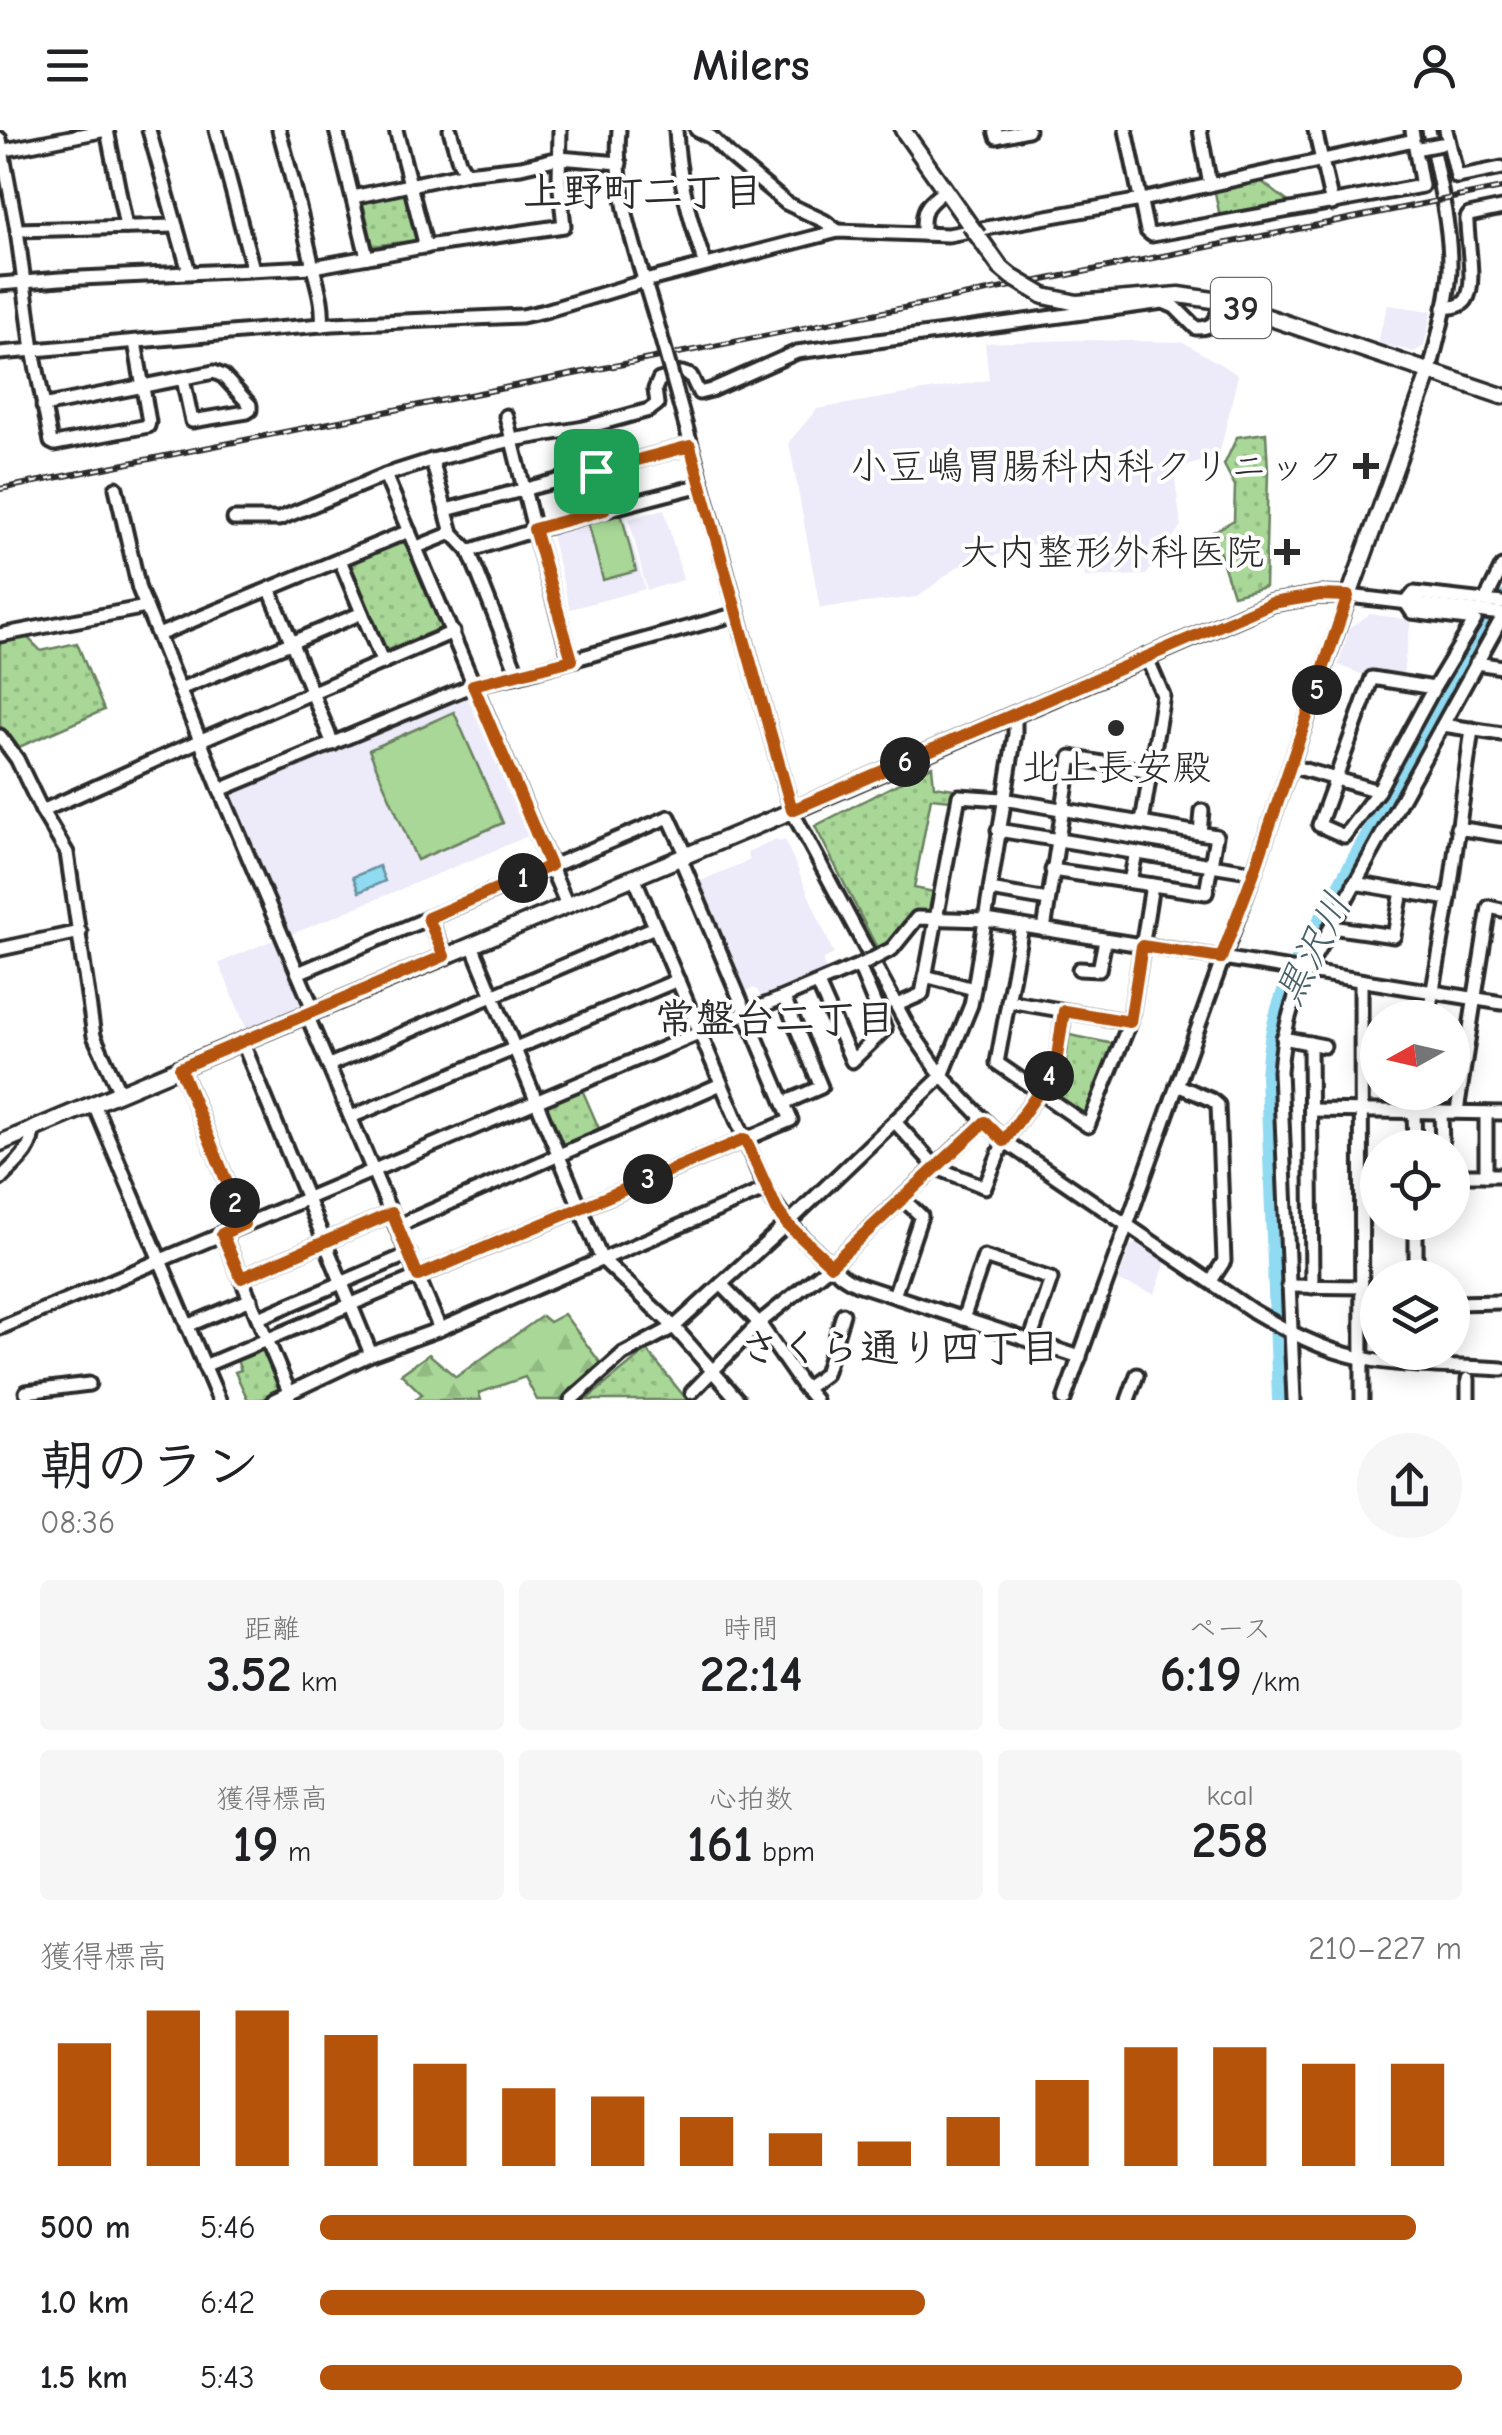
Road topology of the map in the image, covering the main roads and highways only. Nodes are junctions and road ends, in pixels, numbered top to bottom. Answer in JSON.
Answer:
{"nodes":[{"id":1,"x":903,"y":130,"type":"edge"},
{"id":2,"x":1430,"y":372,"type":"junction"},
{"id":3,"x":1502,"y":396,"type":"edge"},
{"id":4,"x":0,"y":1143,"type":"edge"}],
"edges":[{"from":1,"to":2,"type":"main road","number":"39","bridge":true},
{"from":2,"to":3,"type":"main road","number":"39"},
{"from":2,"to":4,"type":"main road"}]}
